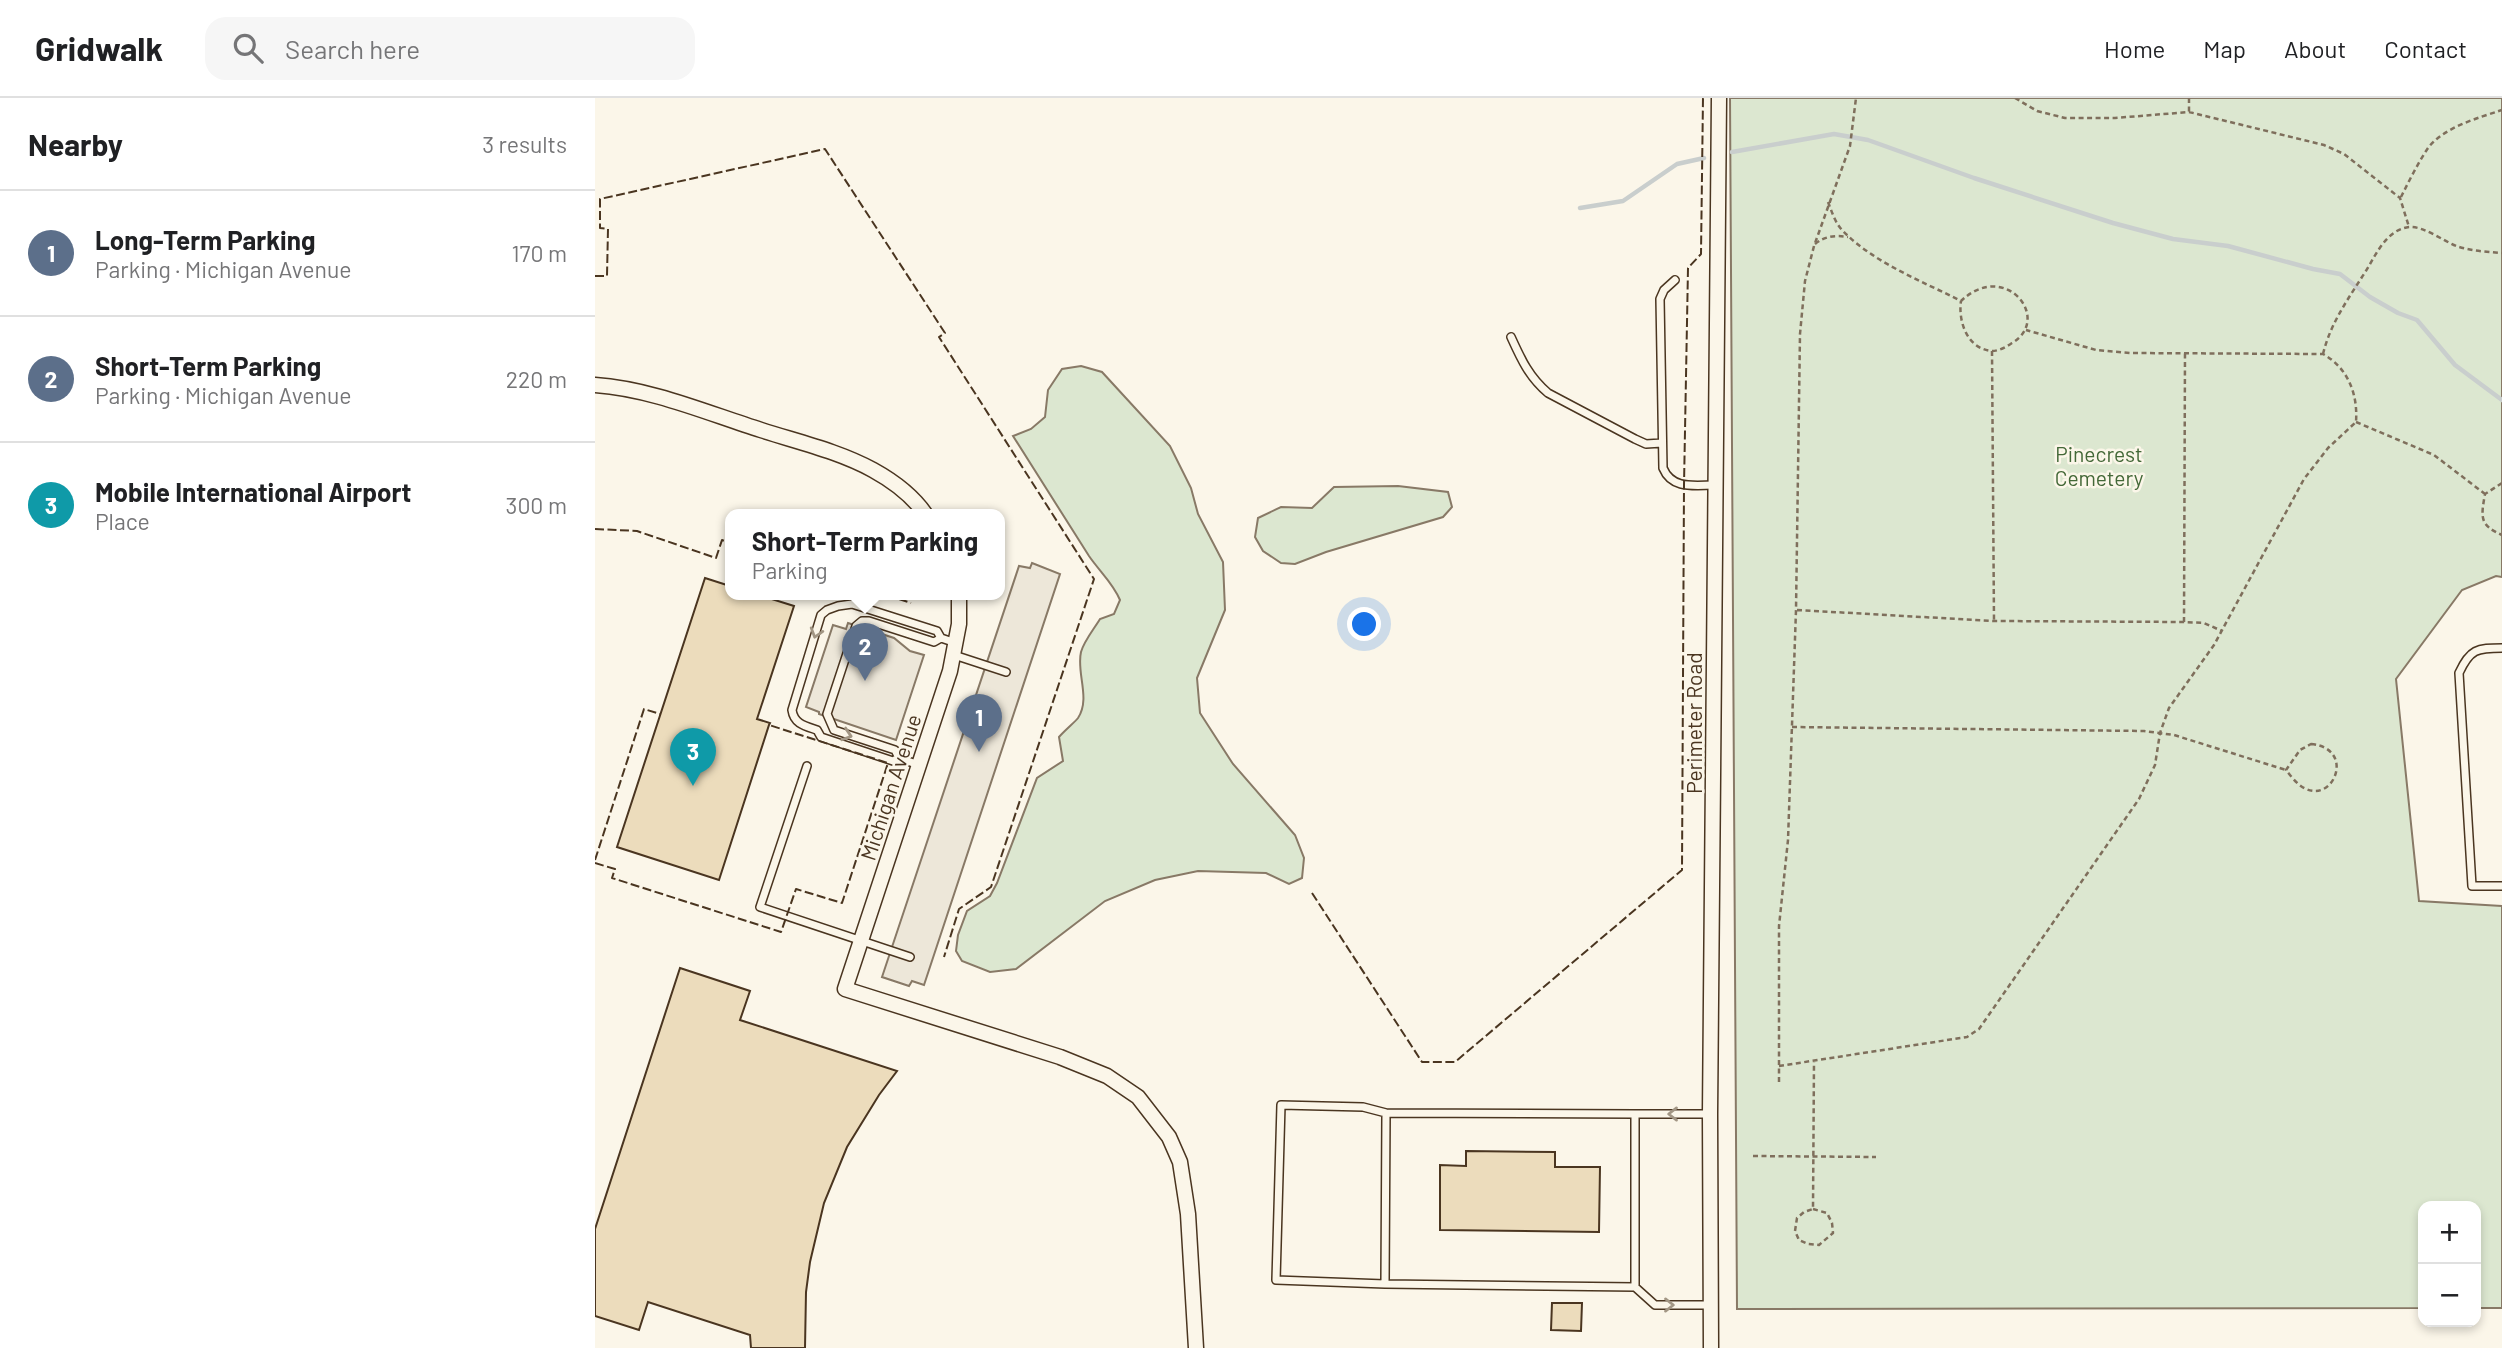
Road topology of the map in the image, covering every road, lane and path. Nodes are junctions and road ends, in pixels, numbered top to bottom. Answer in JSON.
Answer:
{"nodes":[{"id":1,"x":1719,"y":98,"type":"edge"},
{"id":2,"x":1856,"y":98,"type":"edge"},
{"id":3,"x":2015,"y":98,"type":"edge"},
{"id":4,"x":2189,"y":98,"type":"edge"},
{"id":5,"x":2502,"y":110,"type":"edge"},
{"id":6,"x":2189,"y":111,"type":"junction"},
{"id":7,"x":2400,"y":198,"type":"junction"},
{"id":8,"x":1828,"y":202,"type":"junction"},
{"id":9,"x":2409,"y":227,"type":"junction"},
{"id":10,"x":1851,"y":238,"type":"junction"},
{"id":11,"x":1814,"y":246,"type":"junction"},
{"id":12,"x":2502,"y":254,"type":"edge"},
{"id":13,"x":1675,"y":280,"type":"dead end"},
{"id":14,"x":1961,"y":301,"type":"junction"},
{"id":15,"x":2026,"y":330,"type":"junction"},
{"id":16,"x":1511,"y":337,"type":"dead end"},
{"id":17,"x":1992,"y":351,"type":"junction"},
{"id":18,"x":2185,"y":354,"type":"junction"},
{"id":19,"x":2323,"y":354,"type":"junction"},
{"id":20,"x":595,"y":385,"type":"edge"},
{"id":21,"x":2355,"y":422,"type":"junction"},
{"id":22,"x":1662,"y":443,"type":"junction"},
{"id":23,"x":2502,"y":482,"type":"edge"},
{"id":24,"x":1716,"y":485,"type":"junction"},
{"id":25,"x":2485,"y":494,"type":"junction"},
{"id":26,"x":921,"y":509,"type":"edge"},
{"id":27,"x":2502,"y":535,"type":"edge"},
{"id":28,"x":959,"y":600,"type":"edge"},
{"id":29,"x":1796,"y":610,"type":"junction"},
{"id":30,"x":1994,"y":621,"type":"junction"},
{"id":31,"x":2184,"y":622,"type":"junction"},
{"id":32,"x":2222,"y":631,"type":"junction"},
{"id":33,"x":941,"y":638,"type":"junction"},
{"id":34,"x":2502,"y":648,"type":"edge"},
{"id":35,"x":955,"y":649,"type":"junction"},
{"id":36,"x":1006,"y":672,"type":"dead end"},
{"id":37,"x":1792,"y":727,"type":"junction"},
{"id":38,"x":2159,"y":733,"type":"junction"},
{"id":39,"x":898,"y":758,"type":"junction"},
{"id":40,"x":919,"y":765,"type":"junction"},
{"id":41,"x":807,"y":766,"type":"dead end"},
{"id":42,"x":2286,"y":769,"type":"junction"},
{"id":43,"x":2502,"y":886,"type":"edge"},
{"id":44,"x":861,"y":941,"type":"junction"},
{"id":45,"x":910,"y":957,"type":"dead end"},
{"id":46,"x":1814,"y":1061,"type":"junction"},
{"id":47,"x":1779,"y":1066,"type":"junction"},
{"id":48,"x":1779,"y":1082,"type":"dead end"},
{"id":49,"x":1386,"y":1113,"type":"junction"},
{"id":50,"x":1635,"y":1114,"type":"junction"},
{"id":51,"x":1710,"y":1114,"type":"junction"},
{"id":52,"x":1753,"y":1156,"type":"dead end"},
{"id":53,"x":1814,"y":1157,"type":"junction"},
{"id":54,"x":1877,"y":1157,"type":"dead end"},
{"id":55,"x":1813,"y":1209,"type":"junction"},
{"id":56,"x":1385,"y":1284,"type":"junction"},
{"id":57,"x":1635,"y":1287,"type":"junction"},
{"id":58,"x":1710,"y":1305,"type":"junction"},
{"id":59,"x":1196,"y":1348,"type":"edge"},
{"id":60,"x":1711,"y":1348,"type":"edge"}],
"edges":[{"from":1,"to":24,"type":"street","name":"Perimeter Road"},
{"from":2,"to":8,"type":"path"},
{"from":3,"to":6,"type":"path"},
{"from":4,"to":6,"type":"path"},
{"from":5,"to":7,"type":"path"},
{"from":6,"to":7,"type":"path"},
{"from":7,"to":9,"type":"path"},
{"from":8,"to":10,"type":"path"},
{"from":8,"to":11,"type":"path"},
{"from":9,"to":12,"type":"path"},
{"from":9,"to":19,"type":"path"},
{"from":10,"to":11,"type":"path"},
{"from":10,"to":14,"type":"path"},
{"from":11,"to":29,"type":"path"},
{"from":13,"to":22,"type":"lane"},
{"from":14,"to":15,"type":"path"},
{"from":14,"to":17,"type":"path"},
{"from":15,"to":17,"type":"path"},
{"from":15,"to":18,"type":"path"},
{"from":16,"to":22,"type":"lane"},
{"from":17,"to":30,"type":"path"},
{"from":18,"to":19,"type":"path"},
{"from":18,"to":31,"type":"path"},
{"from":19,"to":21,"type":"path"},
{"from":20,"to":26,"type":"street"},
{"from":21,"to":25,"type":"path"},
{"from":21,"to":32,"type":"path"},
{"from":22,"to":24,"type":"lane"},
{"from":23,"to":25,"type":"path"},
{"from":24,"to":51,"type":"street","name":"Perimeter Road"},
{"from":25,"to":27,"type":"path"},
{"from":28,"to":35,"type":"street","name":"Michigan Avenue"},
{"from":29,"to":30,"type":"path"},
{"from":29,"to":37,"type":"path"},
{"from":30,"to":31,"type":"path"},
{"from":31,"to":32,"type":"path"},
{"from":32,"to":38,"type":"path"},
{"from":33,"to":35,"type":"lane"},
{"from":33,"to":39,"type":"lane","one_way":true},
{"from":33,"to":39,"type":"lane","one_way":true},
{"from":34,"to":43,"type":"lane"},
{"from":35,"to":36,"type":"lane"},
{"from":35,"to":40,"type":"street","name":"Michigan Avenue"},
{"from":37,"to":38,"type":"path"},
{"from":37,"to":47,"type":"path"},
{"from":38,"to":42,"type":"path"},
{"from":38,"to":46,"type":"path"},
{"from":39,"to":40,"type":"lane"},
{"from":40,"to":44,"type":"street","name":"Michigan Avenue"},
{"from":41,"to":44,"type":"lane"},
{"from":42,"to":42,"type":"path"},
{"from":44,"to":45,"type":"lane"},
{"from":44,"to":59,"type":"street","name":"Michigan Avenue"},
{"from":46,"to":47,"type":"path"},
{"from":46,"to":53,"type":"path"},
{"from":47,"to":48,"type":"path"},
{"from":49,"to":50,"type":"lane"},
{"from":49,"to":56,"type":"lane"},
{"from":49,"to":56,"type":"lane"},
{"from":51,"to":50,"type":"lane","one_way":true},
{"from":50,"to":57,"type":"lane"},
{"from":51,"to":58,"type":"street","name":"Perimeter Road"},
{"from":52,"to":53,"type":"path"},
{"from":53,"to":54,"type":"path"},
{"from":53,"to":55,"type":"path"},
{"from":55,"to":55,"type":"path"},
{"from":56,"to":57,"type":"lane"},
{"from":57,"to":58,"type":"lane","one_way":true},
{"from":58,"to":60,"type":"street","name":"Perimeter Road"}]}
